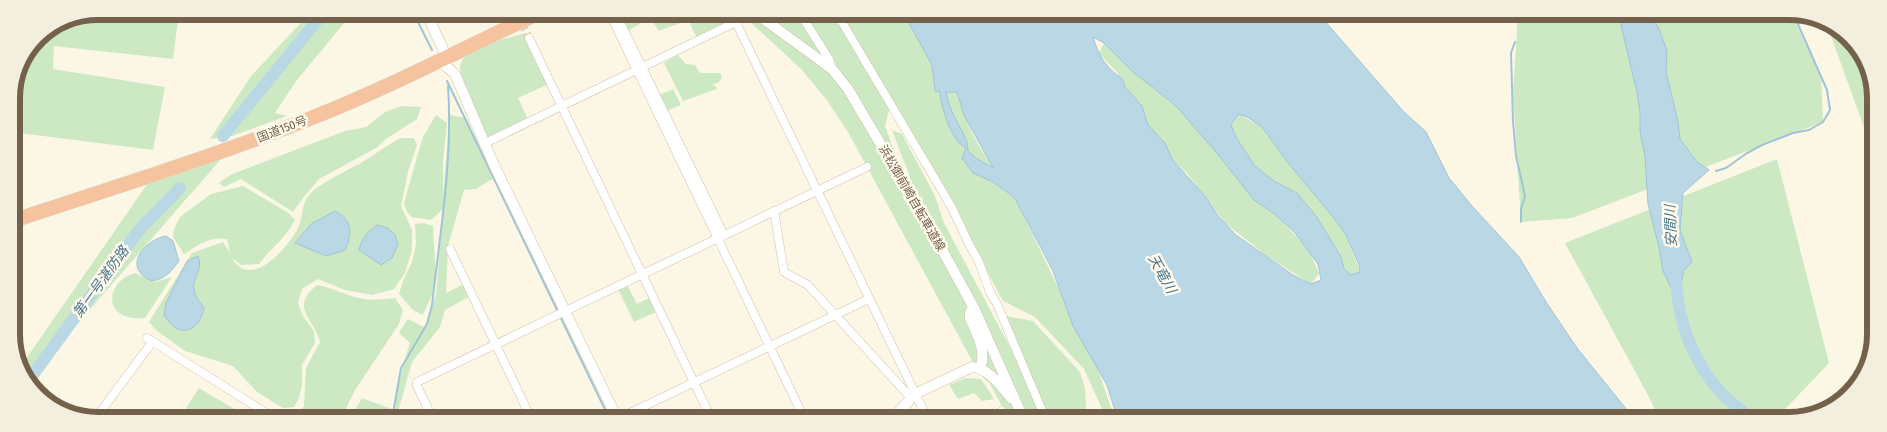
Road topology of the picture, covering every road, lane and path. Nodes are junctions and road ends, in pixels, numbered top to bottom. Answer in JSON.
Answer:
{"nodes":[{"id":1,"x":429,"y":20,"type":"edge"},
{"id":2,"x":525,"y":20,"type":"edge"},
{"id":3,"x":613,"y":20,"type":"edge"},
{"id":4,"x":619,"y":20,"type":"edge"},
{"id":5,"x":765,"y":20,"type":"edge"},
{"id":6,"x":804,"y":20,"type":"edge"},
{"id":7,"x":841,"y":20,"type":"edge"},
{"id":8,"x":736,"y":22,"type":"joint"},
{"id":9,"x":529,"y":38,"type":"tunnel mouth"},
{"id":10,"x":463,"y":50,"type":"junction"},
{"id":11,"x":442,"y":60,"type":"junction"},
{"id":12,"x":640,"y":68,"type":"junction"},
{"id":13,"x":832,"y":69,"type":"junction"},
{"id":14,"x":455,"y":74,"type":"junction"},
{"id":15,"x":562,"y":106,"type":"junction"},
{"id":16,"x":485,"y":143,"type":"junction"},
{"id":17,"x":867,"y":167,"type":"dead end"},
{"id":18,"x":817,"y":190,"type":"junction"},
{"id":19,"x":774,"y":211,"type":"junction"},
{"id":20,"x":20,"y":218,"type":"edge"},
{"id":21,"x":721,"y":237,"type":"junction"},
{"id":22,"x":450,"y":249,"type":"dead end"},
{"id":23,"x":643,"y":275,"type":"junction"},
{"id":24,"x":869,"y":299,"type":"junction"},
{"id":25,"x":973,"y":308,"type":"junction"},
{"id":26,"x":567,"y":312,"type":"junction"},
{"id":27,"x":836,"y":315,"type":"junction"},
{"id":28,"x":496,"y":345,"type":"junction"},
{"id":29,"x":770,"y":346,"type":"junction"},
{"id":30,"x":980,"y":368,"type":"junction"},
{"id":31,"x":694,"y":382,"type":"junction"},
{"id":32,"x":913,"y":396,"type":"junction"},
{"id":33,"x":1017,"y":404,"type":"junction"},
{"id":34,"x":100,"y":412,"type":"edge"},
{"id":35,"x":265,"y":412,"type":"edge"},
{"id":36,"x":430,"y":412,"type":"edge"},
{"id":37,"x":528,"y":412,"type":"edge"},
{"id":38,"x":614,"y":412,"type":"edge"},
{"id":39,"x":632,"y":412,"type":"edge"},
{"id":40,"x":708,"y":412,"type":"edge"},
{"id":41,"x":801,"y":412,"type":"edge"},
{"id":42,"x":898,"y":412,"type":"edge"},
{"id":43,"x":923,"y":412,"type":"edge"},
{"id":44,"x":1020,"y":412,"type":"edge"},
{"id":45,"x":1043,"y":412,"type":"edge"}],
"edges":[{"from":1,"to":11,"type":"street"},
{"from":2,"to":10,"type":"highway","name":"国道150号"},
{"from":3,"to":12,"type":"street"},
{"from":4,"to":12,"type":"street"},
{"from":5,"to":13,"type":"street","name":"浜松御前崎自転車道線"},
{"from":6,"to":13,"type":"street"},
{"from":7,"to":45,"type":"street"},
{"from":8,"to":12,"type":"street"},
{"from":8,"to":18,"type":"street"},
{"from":9,"to":15,"type":"street"},
{"from":10,"to":11,"type":"highway","name":"国道150号"},
{"from":10,"to":14,"type":"street"},
{"from":11,"to":14,"type":"street"},
{"from":11,"to":20,"type":"highway","name":"国道150号"},
{"from":12,"to":15,"type":"street"},
{"from":12,"to":21,"type":"street"},
{"from":13,"to":25,"type":"street","name":"浜松御前崎自転車道線"},
{"from":14,"to":16,"type":"street"},
{"from":15,"to":16,"type":"street"},
{"from":15,"to":23,"type":"street"},
{"from":16,"to":26,"type":"street"},
{"from":17,"to":18,"type":"street"},
{"from":18,"to":19,"type":"street"},
{"from":18,"to":24,"type":"street"},
{"from":19,"to":21,"type":"street"},
{"from":19,"to":27,"type":"street"},
{"from":21,"to":23,"type":"street"},
{"from":21,"to":29,"type":"street"},
{"from":22,"to":28,"type":"street"},
{"from":23,"to":26,"type":"street"},
{"from":23,"to":31,"type":"street"},
{"from":24,"to":27,"type":"street"},
{"from":24,"to":32,"type":"street"},
{"from":25,"to":30,"type":"street"},
{"from":25,"to":33,"type":"street","name":"浜松御前崎自転車道線"},
{"from":26,"to":28,"type":"street"},
{"from":26,"to":38,"type":"street"},
{"from":27,"to":29,"type":"street"},
{"from":27,"to":32,"type":"street"},
{"from":28,"to":36,"type":"street"},
{"from":28,"to":37,"type":"street"},
{"from":29,"to":31,"type":"street"},
{"from":29,"to":41,"type":"street"},
{"from":30,"to":32,"type":"street"},
{"from":30,"to":33,"type":"street"},
{"from":31,"to":39,"type":"street"},
{"from":31,"to":40,"type":"street"},
{"from":32,"to":42,"type":"street"},
{"from":32,"to":43,"type":"street"},
{"from":33,"to":44,"type":"street","name":"浜松御前崎自転車道線"},
{"from":34,"to":35,"type":"street"}]}
